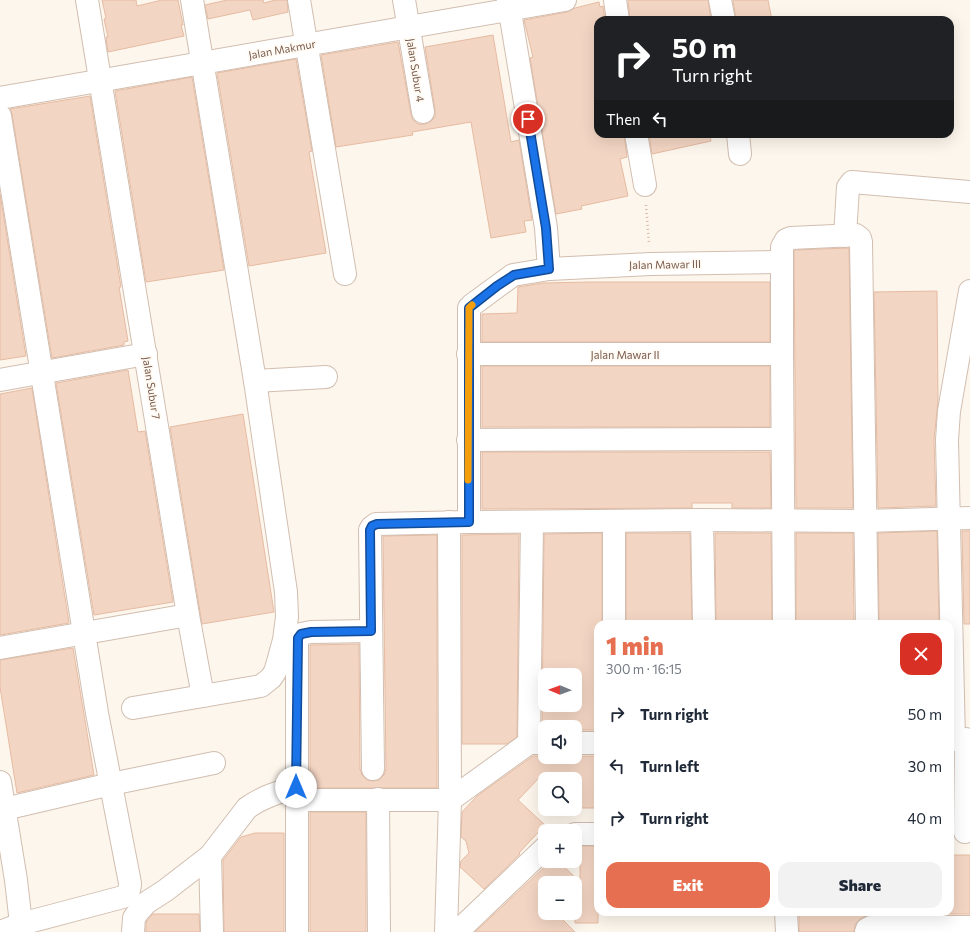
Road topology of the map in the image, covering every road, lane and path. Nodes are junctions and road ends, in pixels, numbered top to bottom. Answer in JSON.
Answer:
{"nodes":[{"id":1,"x":87,"y":0,"type":"edge"},
{"id":2,"x":192,"y":0,"type":"edge"},
{"id":3,"x":299,"y":0,"type":"edge"},
{"id":4,"x":404,"y":0,"type":"edge"},
{"id":5,"x":565,"y":0,"type":"edge"},
{"id":6,"x":615,"y":0,"type":"edge"},
{"id":7,"x":720,"y":0,"type":"edge"},
{"id":8,"x":508,"y":5,"type":"edge"},
{"id":9,"x":617,"y":16,"type":"edge"},
{"id":10,"x":723,"y":16,"type":"edge"},
{"id":11,"x":409,"y":27,"type":"junction"},
{"id":12,"x":307,"y":45,"type":"junction"},
{"id":13,"x":203,"y":63,"type":"junction"},
{"id":14,"x":101,"y":81,"type":"junction"},
{"id":15,"x":0,"y":98,"type":"edge"},
{"id":16,"x":423,"y":112,"type":"dead end"},
{"id":17,"x":0,"y":116,"type":"edge"},
{"id":18,"x":637,"y":138,"type":"edge"},
{"id":19,"x":644,"y":185,"type":"joint"},
{"id":20,"x":970,"y":192,"type":"edge"},
{"id":21,"x":845,"y":236,"type":"junction"},
{"id":22,"x":781,"y":262,"type":"junction"},
{"id":23,"x":650,"y":264,"type":"junction"},
{"id":24,"x":549,"y":269,"type":"junction"},
{"id":25,"x":345,"y":274,"type":"dead end"},
{"id":26,"x":970,"y":291,"type":"edge"},
{"id":27,"x":146,"y":354,"type":"junction"},
{"id":28,"x":468,"y":354,"type":"junction"},
{"id":29,"x":782,"y":354,"type":"junction"},
{"id":30,"x":42,"y":373,"type":"junction"},
{"id":31,"x":326,"y":377,"type":"dead end"},
{"id":32,"x":0,"y":380,"type":"edge"},
{"id":33,"x":255,"y":380,"type":"junction"},
{"id":34,"x":782,"y":439,"type":"junction"},
{"id":35,"x":468,"y":440,"type":"junction"},
{"id":36,"x":970,"y":518,"type":"edge"},
{"id":37,"x":949,"y":519,"type":"junction"},
{"id":38,"x":702,"y":520,"type":"junction"},
{"id":39,"x":784,"y":520,"type":"junction"},
{"id":40,"x":614,"y":521,"type":"junction"},
{"id":41,"x":864,"y":521,"type":"junction"},
{"id":42,"x":459,"y":522,"type":"junction"},
{"id":43,"x":532,"y":522,"type":"junction"},
{"id":44,"x":188,"y":616,"type":"junction"},
{"id":45,"x":614,"y":620,"type":"edge"},
{"id":46,"x":704,"y":620,"type":"edge"},
{"id":47,"x":784,"y":620,"type":"edge"},
{"id":48,"x":866,"y":620,"type":"edge"},
{"id":49,"x":371,"y":631,"type":"junction"},
{"id":50,"x":84,"y":633,"type":"junction"},
{"id":51,"x":0,"y":648,"type":"edge"},
{"id":52,"x":203,"y":696,"type":"junction"},
{"id":53,"x":133,"y":708,"type":"dead end"},
{"id":54,"x":960,"y":740,"type":"edge"},
{"id":55,"x":537,"y":743,"type":"edge"},
{"id":56,"x":582,"y":743,"type":"edge"},
{"id":57,"x":594,"y":743,"type":"edge"},
{"id":58,"x":214,"y":764,"type":"dead end"},
{"id":59,"x":373,"y":770,"type":"dead end"},
{"id":60,"x":0,"y":782,"type":"edge"},
{"id":61,"x":111,"y":784,"type":"junction"},
{"id":62,"x":297,"y":793,"type":"junction"},
{"id":63,"x":378,"y":799,"type":"junction"},
{"id":64,"x":450,"y":800,"type":"junction"},
{"id":65,"x":2,"y":810,"type":"edge"},
{"id":66,"x":962,"y":832,"type":"edge"},
{"id":67,"x":582,"y":834,"type":"edge"},
{"id":68,"x":594,"y":834,"type":"edge"},
{"id":69,"x":538,"y":855,"type":"edge"},
{"id":70,"x":210,"y":856,"type":"junction"},
{"id":71,"x":786,"y":916,"type":"edge"},
{"id":72,"x":21,"y":924,"type":"junction"},
{"id":73,"x":956,"y":929,"type":"edge"},
{"id":74,"x":0,"y":932,"type":"edge"},
{"id":75,"x":133,"y":932,"type":"edge"},
{"id":76,"x":212,"y":932,"type":"edge"},
{"id":77,"x":297,"y":932,"type":"edge"},
{"id":78,"x":379,"y":932,"type":"edge"},
{"id":79,"x":446,"y":932,"type":"edge"},
{"id":80,"x":457,"y":932,"type":"edge"},
{"id":81,"x":787,"y":932,"type":"edge"},
{"id":82,"x":866,"y":932,"type":"edge"}],
"edges":[{"from":1,"to":14,"type":"street","name":"Jalan Subur 7"},
{"from":2,"to":13,"type":"street"},
{"from":3,"to":12,"type":"street"},
{"from":4,"to":11,"type":"street","name":"Jalan Subur 4"},
{"from":5,"to":8,"type":"street","name":"Jalan Makmur"},
{"from":6,"to":9,"type":"street"},
{"from":7,"to":10,"type":"street"},
{"from":8,"to":11,"type":"street","name":"Jalan Makmur"},
{"from":8,"to":24,"type":"street"},
{"from":11,"to":12,"type":"street","name":"Jalan Makmur"},
{"from":11,"to":16,"type":"street","name":"Jalan Subur 4"},
{"from":12,"to":13,"type":"street","name":"Jalan Makmur"},
{"from":12,"to":25,"type":"street"},
{"from":13,"to":14,"type":"street","name":"Jalan Makmur"},
{"from":13,"to":33,"type":"street"},
{"from":14,"to":15,"type":"street","name":"Jalan Makmur"},
{"from":14,"to":27,"type":"street","name":"Jalan Subur 7"},
{"from":17,"to":30,"type":"street"},
{"from":18,"to":19,"type":"street"},
{"from":19,"to":23,"type":"path"},
{"from":20,"to":21,"type":"street"},
{"from":21,"to":22,"type":"street"},
{"from":21,"to":41,"type":"street"},
{"from":22,"to":23,"type":"street","name":"Jalan Mawar III"},
{"from":22,"to":29,"type":"street"},
{"from":23,"to":24,"type":"street","name":"Jalan Mawar III"},
{"from":24,"to":28,"type":"street","name":"Jalan Mawar III"},
{"from":26,"to":37,"type":"street"},
{"from":27,"to":30,"type":"street"},
{"from":27,"to":44,"type":"street","name":"Jalan Subur 7"},
{"from":28,"to":29,"type":"street","name":"Jalan Mawar II"},
{"from":28,"to":35,"type":"street"},
{"from":29,"to":34,"type":"street"},
{"from":30,"to":32,"type":"street"},
{"from":30,"to":50,"type":"street"},
{"from":31,"to":33,"type":"street"},
{"from":33,"to":52,"type":"street"},
{"from":34,"to":35,"type":"street"},
{"from":34,"to":39,"type":"street"},
{"from":35,"to":42,"type":"street"},
{"from":36,"to":37,"type":"street"},
{"from":37,"to":41,"type":"street"},
{"from":37,"to":54,"type":"street"},
{"from":38,"to":39,"type":"street"},
{"from":38,"to":40,"type":"street"},
{"from":38,"to":46,"type":"street"},
{"from":39,"to":41,"type":"street"},
{"from":39,"to":47,"type":"street"},
{"from":40,"to":43,"type":"street"},
{"from":40,"to":45,"type":"street"},
{"from":41,"to":48,"type":"street"},
{"from":42,"to":43,"type":"street"},
{"from":42,"to":49,"type":"street"},
{"from":42,"to":64,"type":"street"},
{"from":43,"to":55,"type":"street"},
{"from":44,"to":50,"type":"street"},
{"from":44,"to":52,"type":"street","name":"Jalan Subur 7"},
{"from":49,"to":59,"type":"street"},
{"from":49,"to":62,"type":"street"},
{"from":50,"to":51,"type":"street"},
{"from":50,"to":61,"type":"street"},
{"from":52,"to":53,"type":"street"},
{"from":54,"to":66,"type":"street"},
{"from":55,"to":64,"type":"street"},
{"from":56,"to":57,"type":"street"},
{"from":58,"to":61,"type":"street"},
{"from":60,"to":65,"type":"street"},
{"from":61,"to":65,"type":"street"},
{"from":61,"to":72,"type":"street"},
{"from":62,"to":63,"type":"street"},
{"from":62,"to":70,"type":"street"},
{"from":62,"to":77,"type":"street"},
{"from":63,"to":64,"type":"street"},
{"from":63,"to":78,"type":"street"},
{"from":64,"to":79,"type":"street"},
{"from":65,"to":72,"type":"street"},
{"from":67,"to":68,"type":"street"},
{"from":69,"to":80,"type":"street"},
{"from":70,"to":75,"type":"street"},
{"from":70,"to":76,"type":"street"},
{"from":71,"to":81,"type":"street"},
{"from":72,"to":74,"type":"street"},
{"from":73,"to":82,"type":"street"}]}
